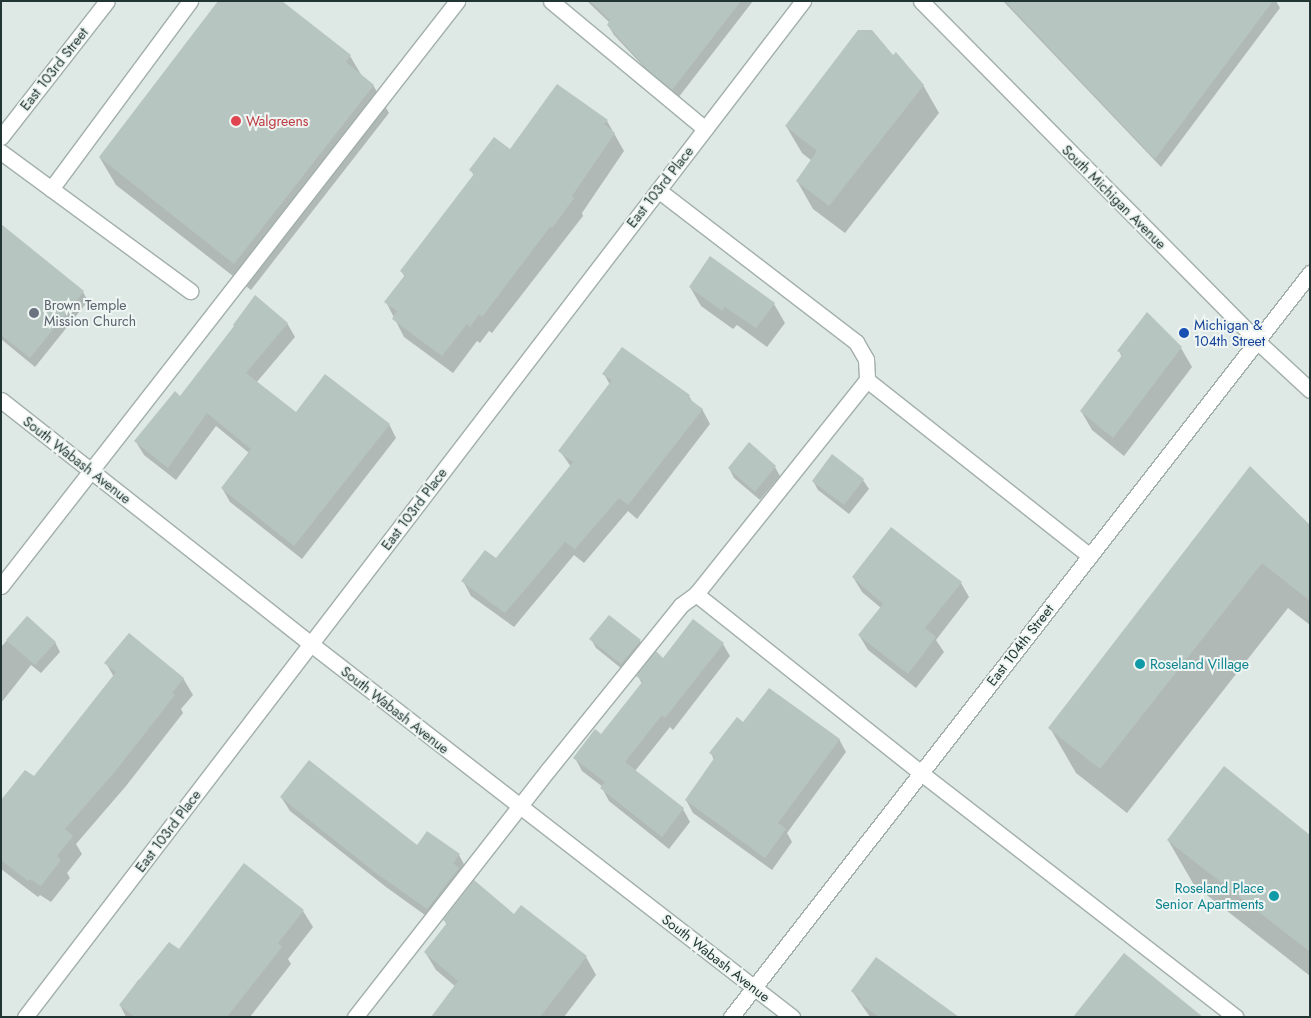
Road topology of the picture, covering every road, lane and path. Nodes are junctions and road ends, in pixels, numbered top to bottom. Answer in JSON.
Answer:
{"nodes":[{"id":1,"x":107,"y":1,"type":"edge"},
{"id":2,"x":190,"y":1,"type":"edge"},
{"id":3,"x":457,"y":1,"type":"edge"},
{"id":4,"x":551,"y":1,"type":"edge"},
{"id":5,"x":803,"y":1,"type":"edge"},
{"id":6,"x":922,"y":1,"type":"edge"},
{"id":7,"x":705,"y":129,"type":"junction"},
{"id":8,"x":1,"y":137,"type":"edge"},
{"id":9,"x":1,"y":152,"type":"edge"},
{"id":10,"x":51,"y":189,"type":"junction"},
{"id":11,"x":658,"y":190,"type":"junction"},
{"id":12,"x":1310,"y":273,"type":"edge"},
{"id":13,"x":190,"y":291,"type":"dead end"},
{"id":14,"x":1257,"y":341,"type":"junction"},
{"id":15,"x":867,"y":380,"type":"junction"},
{"id":16,"x":1310,"y":390,"type":"edge"},
{"id":17,"x":1,"y":400,"type":"edge"},
{"id":18,"x":91,"y":471,"type":"junction"},
{"id":19,"x":1090,"y":556,"type":"junction"},
{"id":20,"x":1,"y":586,"type":"edge"},
{"id":21,"x":696,"y":594,"type":"junction"},
{"id":22,"x":311,"y":644,"type":"junction"},
{"id":23,"x":920,"y":774,"type":"junction"},
{"id":24,"x":520,"y":806,"type":"junction"},
{"id":25,"x":754,"y":988,"type":"junction"},
{"id":26,"x":25,"y":1017,"type":"edge"},
{"id":27,"x":355,"y":1017,"type":"edge"},
{"id":28,"x":731,"y":1017,"type":"edge"},
{"id":29,"x":792,"y":1017,"type":"edge"},
{"id":30,"x":1236,"y":1017,"type":"edge"}],
"edges":[{"from":1,"to":8,"type":"street","name":"East 103rd Street"},
{"from":2,"to":10,"type":"street"},
{"from":3,"to":18,"type":"street"},
{"from":4,"to":7,"type":"street"},
{"from":5,"to":7,"type":"street","name":"East 103rd Place"},
{"from":6,"to":14,"type":"street","name":"South Michigan Avenue"},
{"from":7,"to":11,"type":"street","name":"East 103rd Place"},
{"from":9,"to":10,"type":"street"},
{"from":10,"to":13,"type":"street"},
{"from":11,"to":15,"type":"street"},
{"from":11,"to":22,"type":"street","name":"East 103rd Place"},
{"from":12,"to":14,"type":"street","name":"East 104th Street"},
{"from":14,"to":16,"type":"street","name":"South Michigan Avenue"},
{"from":14,"to":19,"type":"street","name":"East 104th Street"},
{"from":15,"to":19,"type":"street"},
{"from":15,"to":21,"type":"street"},
{"from":17,"to":18,"type":"street","name":"South Wabash Avenue"},
{"from":18,"to":20,"type":"street"},
{"from":18,"to":22,"type":"street","name":"South Wabash Avenue"},
{"from":19,"to":23,"type":"street","name":"East 104th Street"},
{"from":21,"to":23,"type":"street"},
{"from":21,"to":24,"type":"street"},
{"from":22,"to":24,"type":"street","name":"South Wabash Avenue"},
{"from":22,"to":26,"type":"street","name":"East 103rd Place"},
{"from":23,"to":25,"type":"street","name":"East 104th Street"},
{"from":23,"to":30,"type":"street"},
{"from":24,"to":25,"type":"street","name":"South Wabash Avenue"},
{"from":24,"to":27,"type":"street"},
{"from":25,"to":28,"type":"street","name":"East 104th Street"},
{"from":25,"to":29,"type":"street","name":"South Wabash Avenue"}]}
